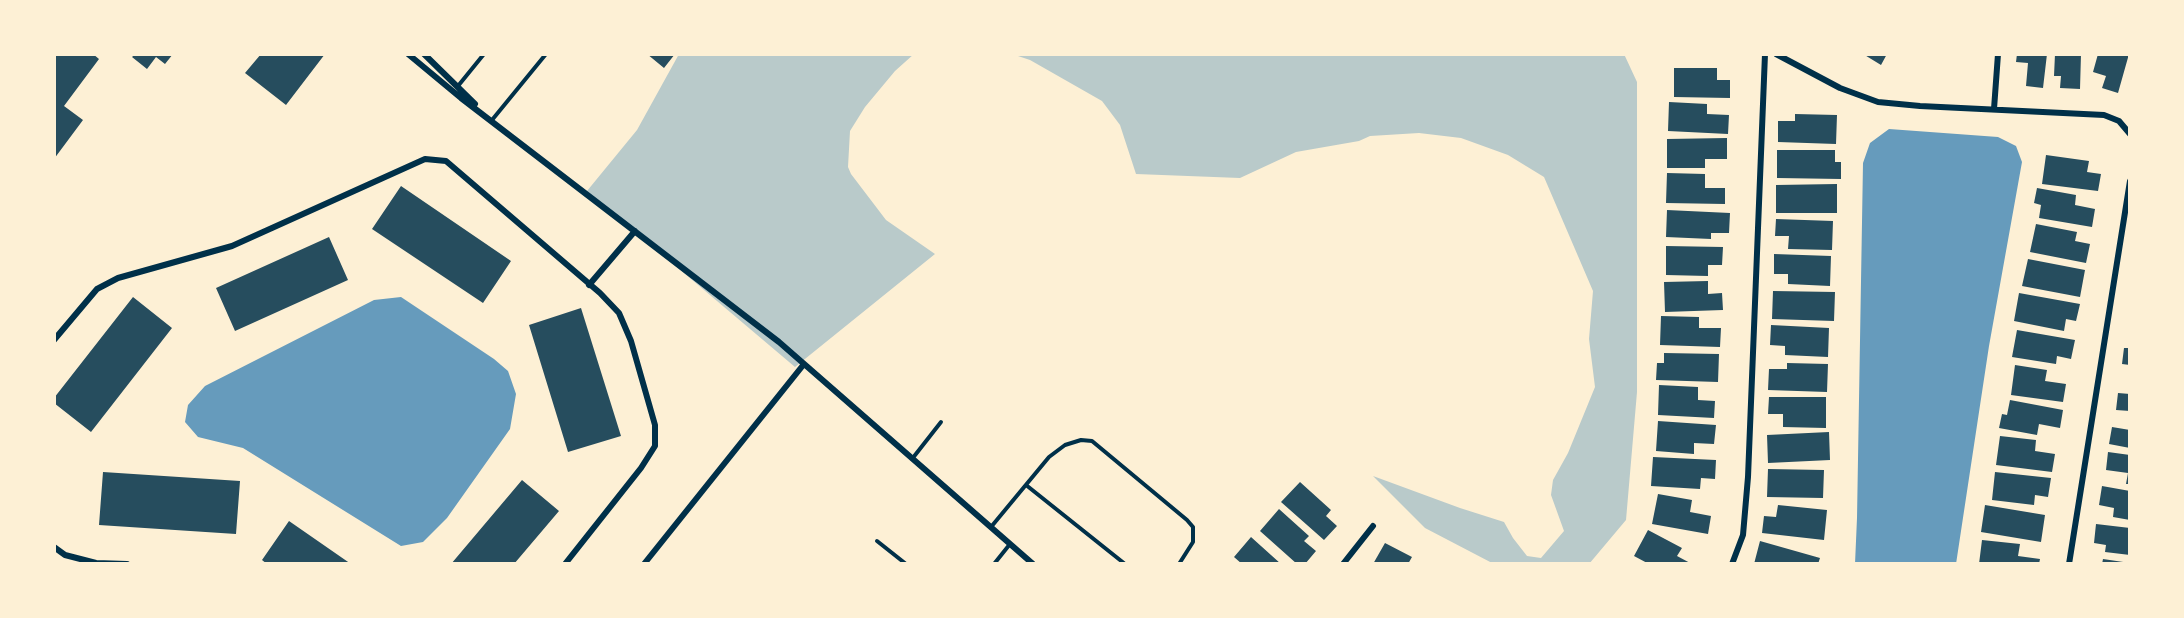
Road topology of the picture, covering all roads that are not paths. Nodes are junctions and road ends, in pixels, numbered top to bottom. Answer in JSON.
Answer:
{"nodes":[{"id":1,"x":408,"y":54,"type":"edge"},
{"id":2,"x":424,"y":54,"type":"edge"},
{"id":3,"x":484,"y":54,"type":"edge"},
{"id":4,"x":546,"y":54,"type":"edge"},
{"id":5,"x":1765,"y":54,"type":"edge"},
{"id":6,"x":1776,"y":54,"type":"edge"},
{"id":7,"x":1998,"y":54,"type":"edge"},
{"id":8,"x":457,"y":87,"type":"junction"},
{"id":9,"x":1994,"y":109,"type":"junction"},
{"id":10,"x":490,"y":118,"type":"junction"},
{"id":11,"x":2130,"y":134,"type":"edge"},
{"id":12,"x":2130,"y":181,"type":"edge"},
{"id":13,"x":635,"y":231,"type":"junction"},
{"id":14,"x":589,"y":285,"type":"junction"},
{"id":15,"x":54,"y":340,"type":"edge"},
{"id":16,"x":804,"y":364,"type":"junction"},
{"id":17,"x":941,"y":422,"type":"dead end"},
{"id":18,"x":912,"y":459,"type":"junction"},
{"id":19,"x":1026,"y":485,"type":"junction"},
{"id":20,"x":1373,"y":526,"type":"dead end"},
{"id":21,"x":991,"y":527,"type":"junction"},
{"id":22,"x":877,"y":541,"type":"dead end"},
{"id":23,"x":1010,"y":544,"type":"junction"},
{"id":24,"x":54,"y":547,"type":"edge"},
{"id":25,"x":127,"y":564,"type":"edge"},
{"id":26,"x":565,"y":564,"type":"edge"},
{"id":27,"x":644,"y":564,"type":"edge"},
{"id":28,"x":906,"y":564,"type":"edge"},
{"id":29,"x":994,"y":564,"type":"edge"},
{"id":30,"x":1033,"y":564,"type":"edge"},
{"id":31,"x":1125,"y":564,"type":"edge"},
{"id":32,"x":1179,"y":564,"type":"edge"},
{"id":33,"x":1343,"y":564,"type":"edge"},
{"id":34,"x":1732,"y":564,"type":"edge"},
{"id":35,"x":2069,"y":564,"type":"edge"}],
"edges":[{"from":1,"to":10,"type":"street"},
{"from":2,"to":8,"type":"street"},
{"from":3,"to":8,"type":"lane"},
{"from":4,"to":10,"type":"lane"},
{"from":5,"to":34,"type":"street"},
{"from":6,"to":9,"type":"street"},
{"from":7,"to":9,"type":"street"},
{"from":8,"to":10,"type":"street"},
{"from":9,"to":11,"type":"street"},
{"from":10,"to":13,"type":"street"},
{"from":12,"to":35,"type":"street"},
{"from":13,"to":14,"type":"street"},
{"from":13,"to":16,"type":"street"},
{"from":14,"to":15,"type":"street"},
{"from":14,"to":26,"type":"street"},
{"from":16,"to":18,"type":"street"},
{"from":16,"to":27,"type":"street"},
{"from":17,"to":18,"type":"lane"},
{"from":18,"to":21,"type":"street"},
{"from":19,"to":21,"type":"lane"},
{"from":19,"to":31,"type":"lane"},
{"from":19,"to":32,"type":"lane"},
{"from":20,"to":33,"type":"street"},
{"from":21,"to":23,"type":"street"},
{"from":22,"to":28,"type":"lane"},
{"from":23,"to":29,"type":"lane"},
{"from":23,"to":30,"type":"street"},
{"from":24,"to":25,"type":"street"}]}
